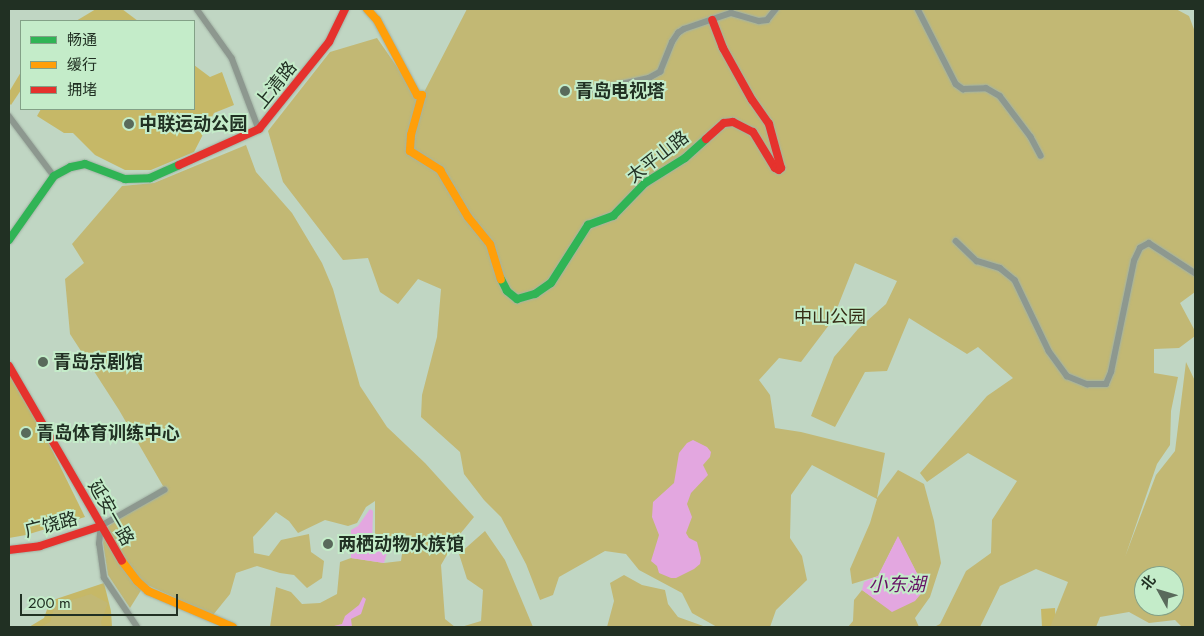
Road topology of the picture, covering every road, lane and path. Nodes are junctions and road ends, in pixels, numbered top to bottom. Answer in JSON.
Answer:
{"nodes":[{"id":1,"x":197,"y":9,"type":"edge"},
{"id":2,"x":346,"y":9,"type":"edge"},
{"id":3,"x":368,"y":9,"type":"edge"},
{"id":4,"x":776,"y":9,"type":"edge"},
{"id":5,"x":918,"y":9,"type":"edge"},
{"id":6,"x":712,"y":20,"type":"junction"},
{"id":7,"x":594,"y":90,"type":"dead end"},
{"id":8,"x":9,"y":116,"type":"edge"},
{"id":9,"x":259,"y":129,"type":"junction"},
{"id":10,"x":1042,"y":156,"type":"dead end"},
{"id":11,"x":54,"y":176,"type":"junction"},
{"id":12,"x":12,"y":230,"type":"edge"},
{"id":13,"x":9,"y":240,"type":"edge"},
{"id":14,"x":956,"y":242,"type":"dead end"},
{"id":15,"x":1195,"y":273,"type":"edge"},
{"id":16,"x":9,"y":366,"type":"edge"},
{"id":17,"x":164,"y":490,"type":"dead end"},
{"id":18,"x":101,"y":526,"type":"junction"},
{"id":19,"x":9,"y":550,"type":"edge"},
{"id":20,"x":137,"y":627,"type":"edge"},
{"id":21,"x":233,"y":627,"type":"edge"}],
"edges":[{"from":1,"to":9,"type":"street"},
{"from":2,"to":9,"type":"street","name":"上清路"},
{"from":3,"to":6,"type":"street","name":"太平山路"},
{"from":4,"to":6,"type":"street"},
{"from":5,"to":10,"type":"street"},
{"from":6,"to":7,"type":"street"},
{"from":8,"to":11,"type":"street"},
{"from":9,"to":11,"type":"street","name":"上清路"},
{"from":11,"to":12,"type":"street","name":"上清路"},
{"from":12,"to":13,"type":"street","name":"上清路"},
{"from":14,"to":15,"type":"street"},
{"from":16,"to":18,"type":"street","name":"延安一路"},
{"from":17,"to":18,"type":"street"},
{"from":18,"to":19,"type":"street","name":"广饶路"},
{"from":18,"to":20,"type":"street"},
{"from":18,"to":21,"type":"street","name":"延安一路"}]}
